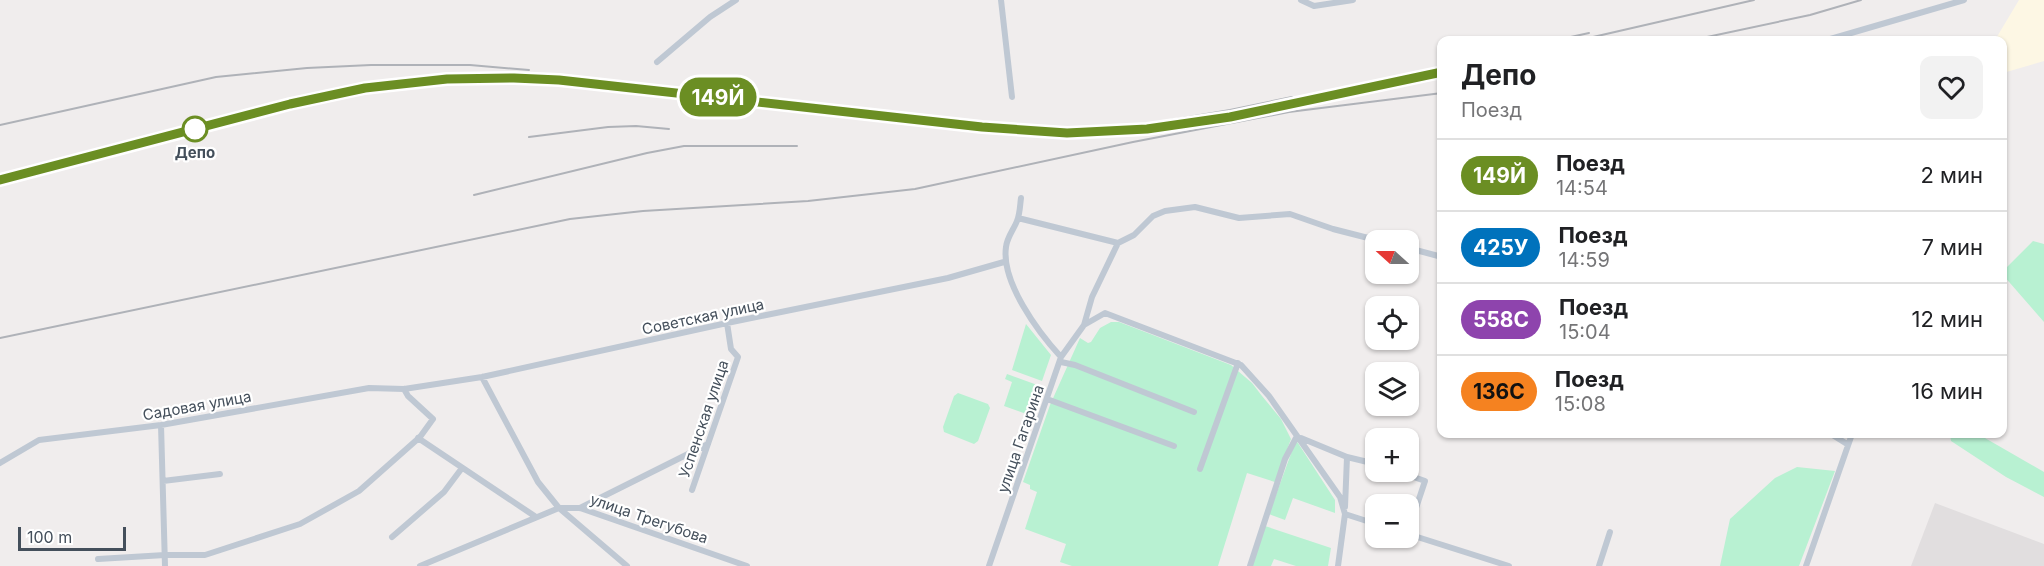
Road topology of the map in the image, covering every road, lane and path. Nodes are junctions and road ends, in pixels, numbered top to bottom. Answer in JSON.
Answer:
{"nodes":[{"id":1,"x":1001,"y":0,"type":"edge"},
{"id":2,"x":1301,"y":0,"type":"edge"},
{"id":3,"x":1353,"y":0,"type":"edge"},
{"id":4,"x":1964,"y":0,"type":"edge"},
{"id":5,"x":733,"y":1,"type":"edge"},
{"id":6,"x":1841,"y":36,"type":"edge"},
{"id":7,"x":657,"y":62,"type":"dead end"},
{"id":8,"x":1012,"y":97,"type":"dead end"},
{"id":9,"x":1021,"y":198,"type":"dead end"},
{"id":10,"x":1018,"y":218,"type":"junction"},
{"id":11,"x":1365,"y":237,"type":"edge"},
{"id":12,"x":1118,"y":243,"type":"junction"},
{"id":13,"x":1419,"y":252,"type":"edge"},
{"id":14,"x":1437,"y":256,"type":"edge"},
{"id":15,"x":1004,"y":262,"type":"junction"},
{"id":16,"x":727,"y":323,"type":"junction"},
{"id":17,"x":1084,"y":325,"type":"junction"},
{"id":18,"x":1061,"y":359,"type":"junction"},
{"id":19,"x":1238,"y":363,"type":"junction"},
{"id":20,"x":482,"y":377,"type":"junction"},
{"id":21,"x":404,"y":389,"type":"junction"},
{"id":22,"x":1047,"y":399,"type":"junction"},
{"id":23,"x":1194,"y":412,"type":"dead end"},
{"id":24,"x":161,"y":426,"type":"junction"},
{"id":25,"x":1297,"y":436,"type":"junction"},
{"id":26,"x":418,"y":438,"type":"junction"},
{"id":27,"x":1837,"y":438,"type":"edge"},
{"id":28,"x":1850,"y":438,"type":"edge"},
{"id":29,"x":708,"y":444,"type":"junction"},
{"id":30,"x":1847,"y":444,"type":"junction"},
{"id":31,"x":1174,"y":446,"type":"dead end"},
{"id":32,"x":1347,"y":457,"type":"junction"},
{"id":33,"x":1365,"y":461,"type":"edge"},
{"id":34,"x":0,"y":463,"type":"edge"},
{"id":35,"x":462,"y":468,"type":"junction"},
{"id":36,"x":1200,"y":469,"type":"dead end"},
{"id":37,"x":220,"y":474,"type":"dead end"},
{"id":38,"x":1419,"y":479,"type":"edge"},
{"id":39,"x":163,"y":481,"type":"junction"},
{"id":40,"x":692,"y":490,"type":"dead end"},
{"id":41,"x":1419,"y":499,"type":"edge"},
{"id":42,"x":559,"y":508,"type":"junction"},
{"id":43,"x":580,"y":508,"type":"junction"},
{"id":44,"x":1344,"y":514,"type":"junction"},
{"id":45,"x":536,"y":517,"type":"junction"},
{"id":46,"x":1365,"y":521,"type":"edge"},
{"id":47,"x":1610,"y":532,"type":"dead end"},
{"id":48,"x":392,"y":537,"type":"dead end"},
{"id":49,"x":1419,"y":537,"type":"edge"},
{"id":50,"x":165,"y":555,"type":"junction"},
{"id":51,"x":439,"y":558,"type":"junction"},
{"id":52,"x":98,"y":559,"type":"dead end"},
{"id":53,"x":165,"y":566,"type":"edge"},
{"id":54,"x":420,"y":566,"type":"edge"},
{"id":55,"x":440,"y":566,"type":"edge"},
{"id":56,"x":627,"y":566,"type":"edge"},
{"id":57,"x":747,"y":566,"type":"edge"},
{"id":58,"x":989,"y":566,"type":"edge"},
{"id":59,"x":1250,"y":566,"type":"edge"},
{"id":60,"x":1338,"y":566,"type":"edge"},
{"id":61,"x":1509,"y":566,"type":"edge"},
{"id":62,"x":1599,"y":566,"type":"edge"},
{"id":63,"x":1806,"y":566,"type":"edge"}],
"edges":[{"from":1,"to":8,"type":"street"},
{"from":2,"to":3,"type":"street"},
{"from":4,"to":6,"type":"street"},
{"from":5,"to":7,"type":"street"},
{"from":9,"to":10,"type":"street"},
{"from":10,"to":12,"type":"street"},
{"from":10,"to":15,"type":"street"},
{"from":11,"to":12,"type":"street"},
{"from":12,"to":17,"type":"street"},
{"from":13,"to":14,"type":"street"},
{"from":15,"to":16,"type":"street","name":"Советская улица"},
{"from":15,"to":18,"type":"street"},
{"from":16,"to":20,"type":"street","name":"Советская улица"},
{"from":16,"to":29,"type":"street","name":"Успенская улица"},
{"from":17,"to":18,"type":"street","name":"улица Гагарина"},
{"from":17,"to":19,"type":"street"},
{"from":18,"to":22,"type":"street","name":"улица Гагарина"},
{"from":18,"to":23,"type":"street"},
{"from":19,"to":25,"type":"street"},
{"from":19,"to":36,"type":"street"},
{"from":20,"to":21,"type":"street","name":"Советская улица"},
{"from":20,"to":42,"type":"street"},
{"from":21,"to":24,"type":"street","name":"Садовая улица"},
{"from":21,"to":26,"type":"street"},
{"from":22,"to":31,"type":"street"},
{"from":22,"to":58,"type":"street","name":"улица Гагарина"},
{"from":24,"to":34,"type":"street","name":"Садовая улица"},
{"from":24,"to":39,"type":"street"},
{"from":25,"to":32,"type":"street"},
{"from":25,"to":44,"type":"street"},
{"from":25,"to":59,"type":"street"},
{"from":26,"to":35,"type":"street"},
{"from":26,"to":50,"type":"street"},
{"from":27,"to":30,"type":"street"},
{"from":28,"to":30,"type":"street"},
{"from":29,"to":40,"type":"street","name":"Успенская улица"},
{"from":29,"to":43,"type":"street"},
{"from":30,"to":63,"type":"street"},
{"from":32,"to":33,"type":"street"},
{"from":32,"to":44,"type":"street"},
{"from":35,"to":45,"type":"street"},
{"from":35,"to":48,"type":"street"},
{"from":37,"to":39,"type":"street"},
{"from":38,"to":41,"type":"street"},
{"from":39,"to":50,"type":"street"},
{"from":42,"to":43,"type":"street","name":"улица Трегубова"},
{"from":42,"to":45,"type":"street"},
{"from":42,"to":56,"type":"street","name":"улица Трегубова"},
{"from":43,"to":57,"type":"street","name":"улица Трегубова"},
{"from":44,"to":46,"type":"street"},
{"from":44,"to":60,"type":"street"},
{"from":45,"to":51,"type":"street"},
{"from":47,"to":62,"type":"street"},
{"from":49,"to":61,"type":"street"},
{"from":50,"to":52,"type":"street"},
{"from":50,"to":53,"type":"street"},
{"from":51,"to":54,"type":"street"},
{"from":51,"to":55,"type":"street"}]}
